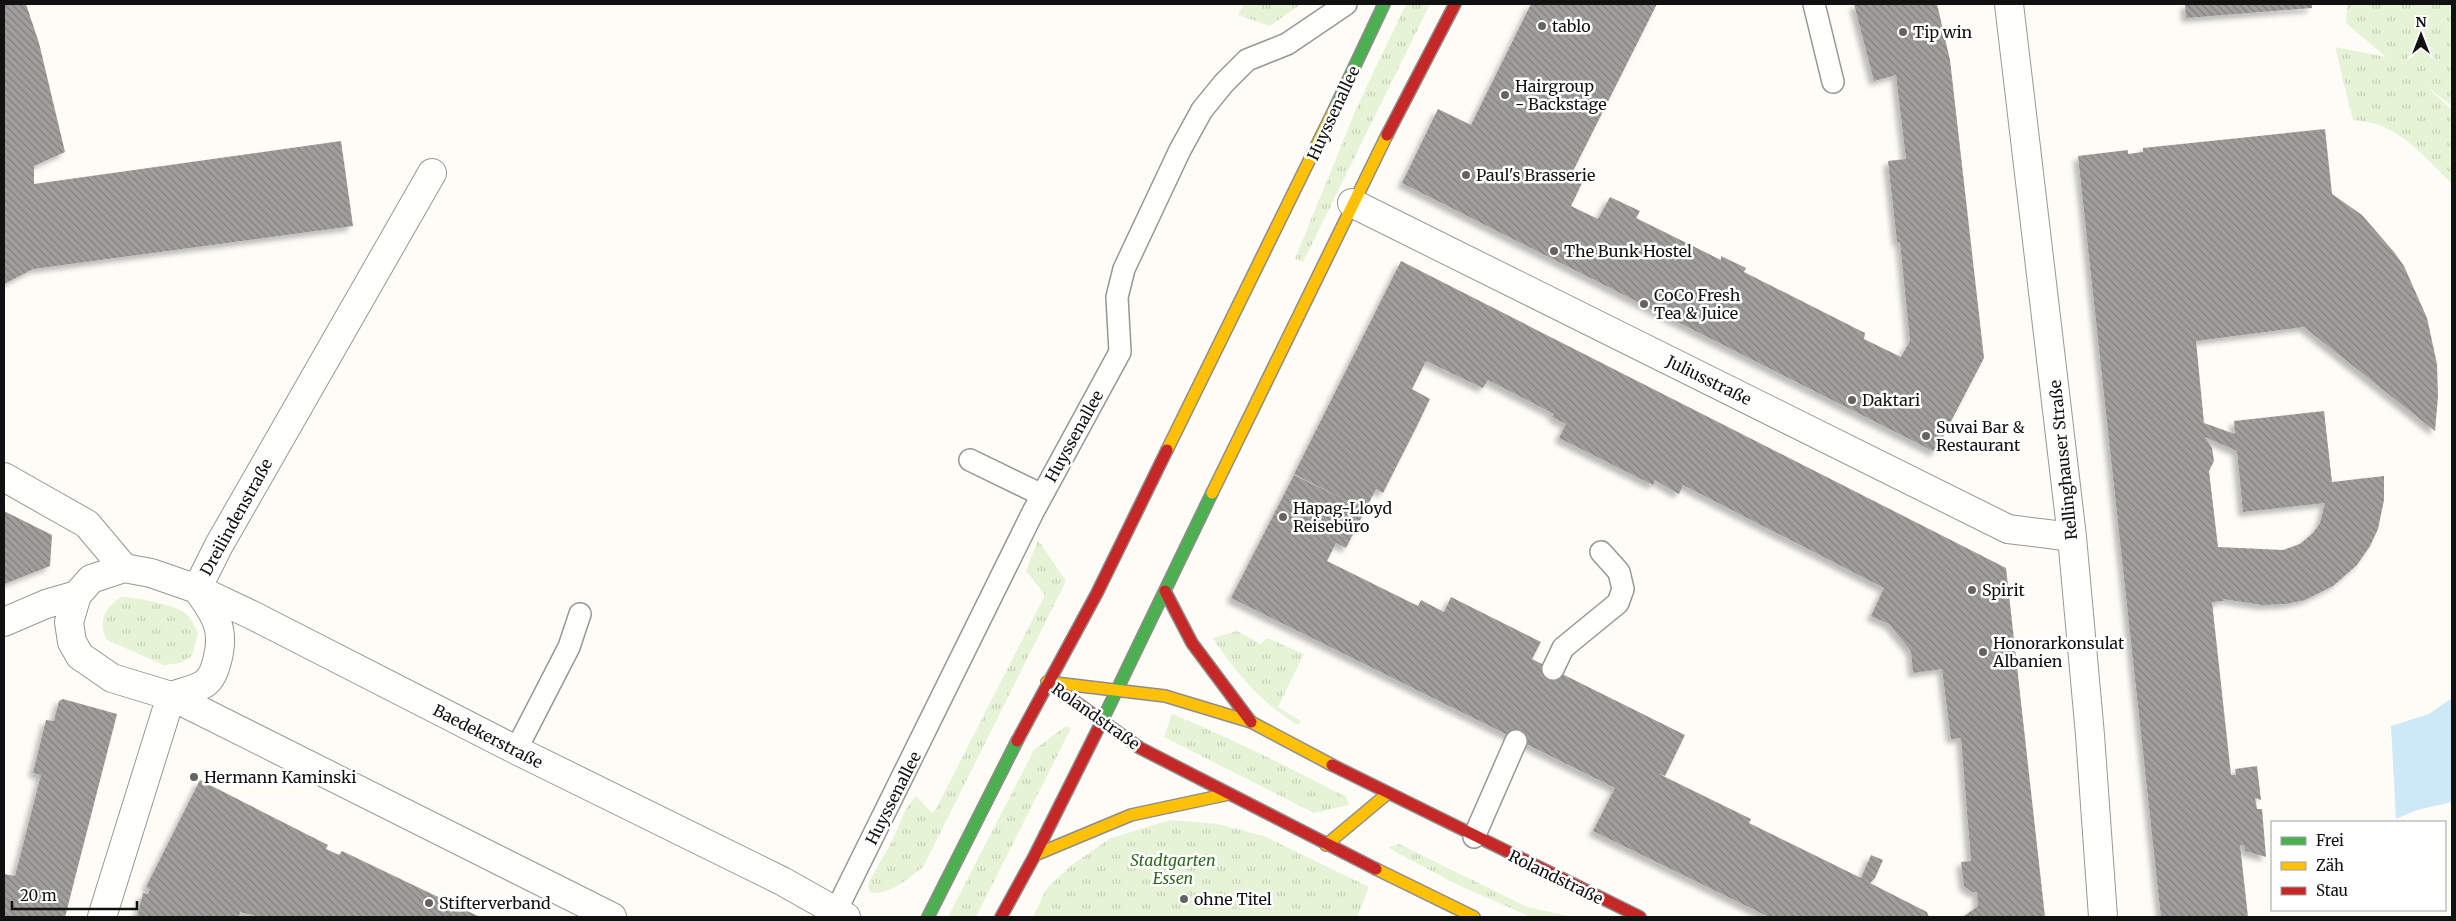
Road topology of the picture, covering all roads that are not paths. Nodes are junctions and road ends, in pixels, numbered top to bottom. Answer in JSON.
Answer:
{"nodes":[{"id":1,"x":1346,"y":4,"type":"edge"},
{"id":2,"x":1384,"y":4,"type":"edge"},
{"id":3,"x":1455,"y":4,"type":"edge"},
{"id":4,"x":1814,"y":4,"type":"edge"},
{"id":5,"x":2009,"y":4,"type":"edge"},
{"id":6,"x":1833,"y":82,"type":"dead end"},
{"id":7,"x":432,"y":173,"type":"dead end"},
{"id":8,"x":1352,"y":203,"type":"junction"},
{"id":9,"x":970,"y":460,"type":"dead end"},
{"id":10,"x":4,"y":477,"type":"edge"},
{"id":11,"x":1042,"y":495,"type":"junction"},
{"id":12,"x":2072,"y":536,"type":"junction"},
{"id":13,"x":1601,"y":552,"type":"dead end"},
{"id":14,"x":124,"y":568,"type":"junction"},
{"id":15,"x":197,"y":589,"type":"junction"},
{"id":16,"x":1165,"y":591,"type":"junction"},
{"id":17,"x":77,"y":595,"type":"junction"},
{"id":18,"x":580,"y":614,"type":"dead end"},
{"id":19,"x":4,"y":622,"type":"edge"},
{"id":20,"x":1553,"y":669,"type":"dead end"},
{"id":21,"x":1048,"y":682,"type":"junction"},
{"id":22,"x":1117,"y":689,"type":"junction"},
{"id":23,"x":171,"y":696,"type":"junction"},
{"id":24,"x":1102,"y":720,"type":"junction"},
{"id":25,"x":1251,"y":722,"type":"junction"},
{"id":26,"x":1516,"y":741,"type":"dead end"},
{"id":27,"x":516,"y":750,"type":"junction"},
{"id":28,"x":1229,"y":794,"type":"junction"},
{"id":29,"x":1388,"y":794,"type":"junction"},
{"id":30,"x":1474,"y":837,"type":"junction"},
{"id":31,"x":1326,"y":845,"type":"junction"},
{"id":32,"x":1035,"y":855,"type":"junction"},
{"id":33,"x":839,"y":915,"type":"edge"},
{"id":34,"x":102,"y":917,"type":"edge"},
{"id":35,"x":612,"y":917,"type":"edge"},
{"id":36,"x":928,"y":917,"type":"edge"},
{"id":37,"x":1001,"y":917,"type":"edge"},
{"id":38,"x":1474,"y":917,"type":"edge"},
{"id":39,"x":1640,"y":917,"type":"edge"},
{"id":40,"x":2103,"y":917,"type":"edge"}],
"edges":[{"from":1,"to":11,"type":"lane","name":"Huyssenallee"},
{"from":2,"to":21,"type":"street","name":"Huyssenallee"},
{"from":3,"to":8,"type":"street"},
{"from":4,"to":6,"type":"lane"},
{"from":5,"to":12,"type":"street","name":"Rellinghauser Straße"},
{"from":7,"to":15,"type":"street","name":"Dreilindenstraße"},
{"from":8,"to":12,"type":"street","name":"Juliusstraße"},
{"from":8,"to":16,"type":"street"},
{"from":9,"to":11,"type":"lane"},
{"from":10,"to":14,"type":"street"},
{"from":11,"to":33,"type":"lane","name":"Huyssenallee"},
{"from":12,"to":40,"type":"street","name":"Rellinghauser Straße"},
{"from":13,"to":20,"type":"lane"},
{"from":14,"to":15,"type":"street","name":"Baedekerstraße"},
{"from":14,"to":17,"type":"street","name":"Baedekerstraße"},
{"from":15,"to":23,"type":"street","name":"Dreilindenstraße"},
{"from":15,"to":27,"type":"street","name":"Baedekerstraße"},
{"from":16,"to":22,"type":"street"},
{"from":16,"to":25,"type":"street"},
{"from":17,"to":19,"type":"street"},
{"from":17,"to":23,"type":"street","name":"Baedekerstraße"},
{"from":18,"to":27,"type":"lane"},
{"from":21,"to":22,"type":"street","name":"Rolandstraße"},
{"from":21,"to":24,"type":"street","name":"Rolandstraße"},
{"from":21,"to":36,"type":"street","name":"Huyssenallee"},
{"from":22,"to":24,"type":"street"},
{"from":22,"to":25,"type":"street","name":"Rolandstraße"},
{"from":23,"to":34,"type":"street"},
{"from":23,"to":35,"type":"street","name":"Baedekerstraße"},
{"from":24,"to":28,"type":"street","name":"Rolandstraße"},
{"from":24,"to":32,"type":"street"},
{"from":25,"to":29,"type":"street","name":"Rolandstraße"},
{"from":26,"to":30,"type":"lane"},
{"from":27,"to":33,"type":"street","name":"Baedekerstraße"},
{"from":28,"to":31,"type":"street","name":"Rolandstraße"},
{"from":28,"to":32,"type":"street"},
{"from":29,"to":30,"type":"street","name":"Rolandstraße"},
{"from":29,"to":31,"type":"street"},
{"from":30,"to":39,"type":"street","name":"Rolandstraße"},
{"from":31,"to":38,"type":"street","name":"Rolandstraße"},
{"from":32,"to":37,"type":"street"}]}
